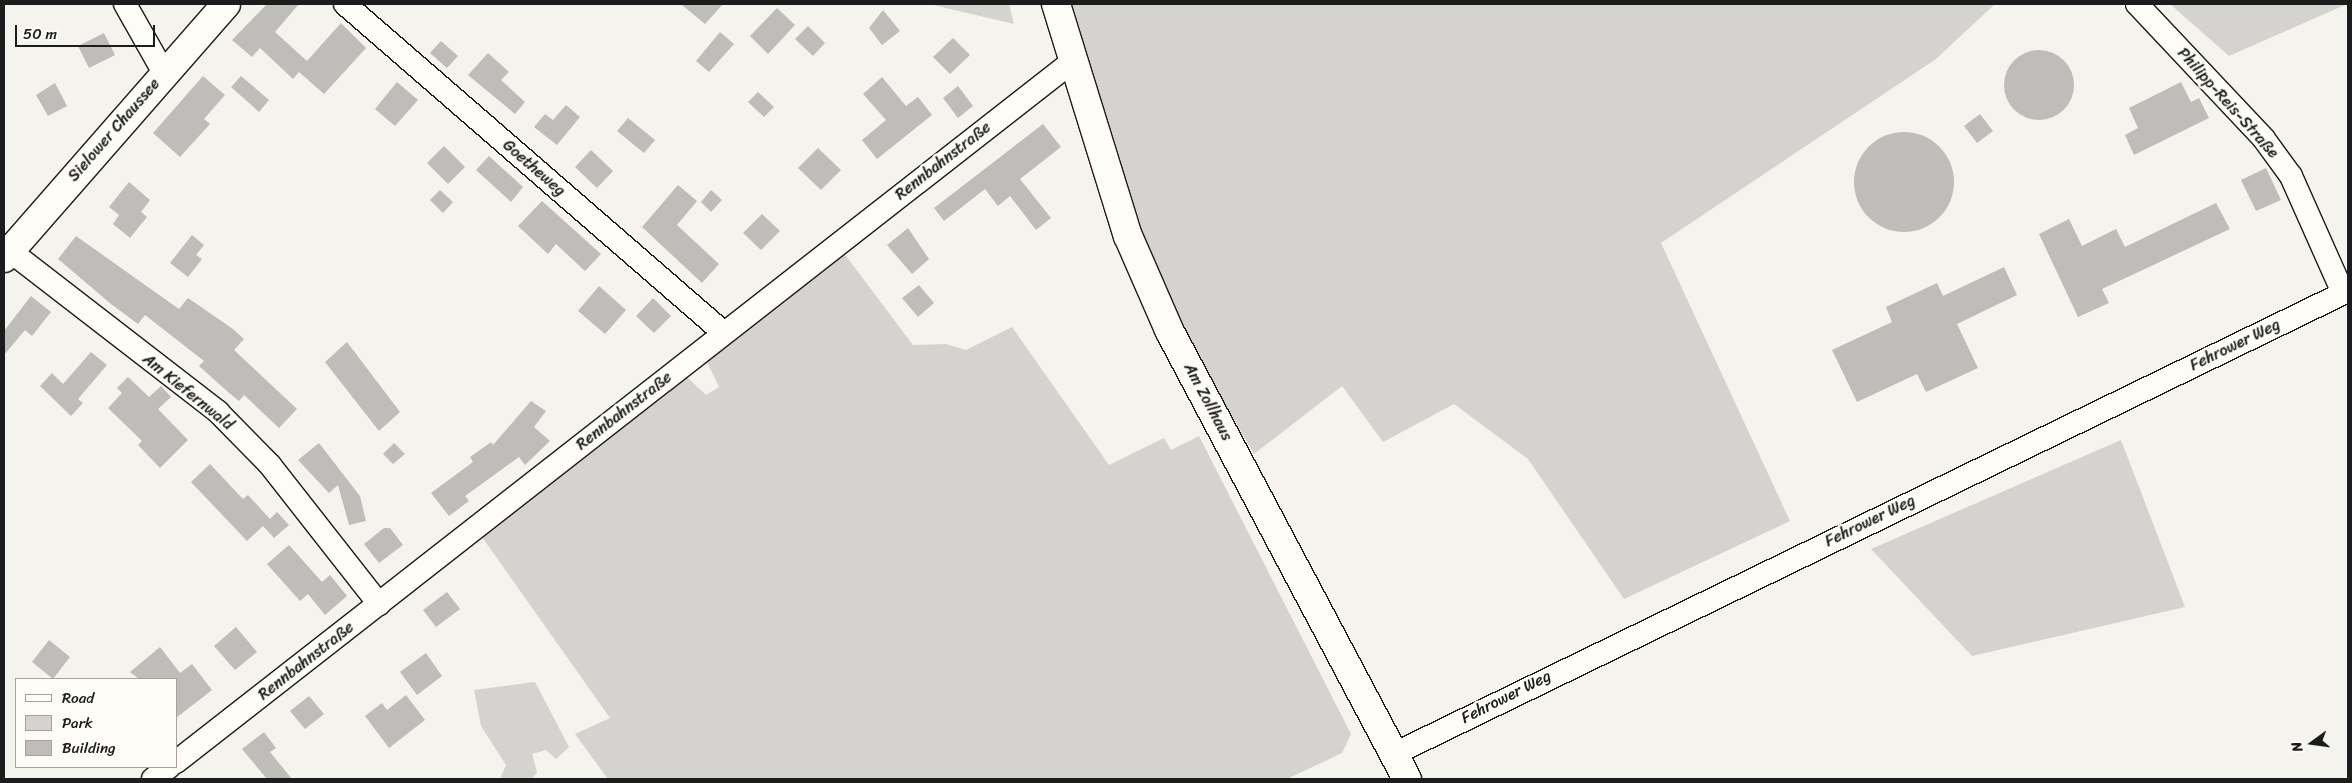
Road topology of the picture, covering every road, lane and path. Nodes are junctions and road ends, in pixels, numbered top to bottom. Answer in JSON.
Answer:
{"nodes":[{"id":1,"x":124,"y":4,"type":"edge"},
{"id":2,"x":226,"y":4,"type":"edge"},
{"id":3,"x":345,"y":4,"type":"edge"},
{"id":4,"x":1056,"y":4,"type":"edge"},
{"id":5,"x":2137,"y":4,"type":"edge"},
{"id":6,"x":1073,"y":61,"type":"junction"},
{"id":7,"x":164,"y":73,"type":"junction"},
{"id":8,"x":7,"y":255,"type":"edge"},
{"id":9,"x":2346,"y":292,"type":"edge"},
{"id":10,"x":724,"y":333,"type":"junction"},
{"id":11,"x":379,"y":604,"type":"junction"},
{"id":12,"x":1394,"y":754,"type":"junction"},
{"id":13,"x":178,"y":760,"type":"edge"},
{"id":14,"x":169,"y":768,"type":"edge"},
{"id":15,"x":153,"y":779,"type":"edge"},
{"id":16,"x":1408,"y":779,"type":"edge"}],
"edges":[{"from":1,"to":7,"type":"street"},
{"from":2,"to":7,"type":"street","name":"Sielower Chaussee"},
{"from":3,"to":10,"type":"street","name":"Goetheweg"},
{"from":4,"to":6,"type":"street","name":"Am Zollhaus"},
{"from":5,"to":9,"type":"street","name":"Philipp-Reis-Straße"},
{"from":6,"to":10,"type":"street","name":"Rennbahnstraße"},
{"from":6,"to":12,"type":"street","name":"Am Zollhaus"},
{"from":7,"to":8,"type":"street","name":"Sielower Chaussee"},
{"from":8,"to":11,"type":"street","name":"Am Kiefernwald"},
{"from":9,"to":12,"type":"street","name":"Fehrower Weg"},
{"from":10,"to":11,"type":"street","name":"Rennbahnstraße"},
{"from":11,"to":13,"type":"street","name":"Rennbahnstraße"},
{"from":12,"to":16,"type":"street","name":"Am Zollhaus"},
{"from":14,"to":15,"type":"street"}]}
